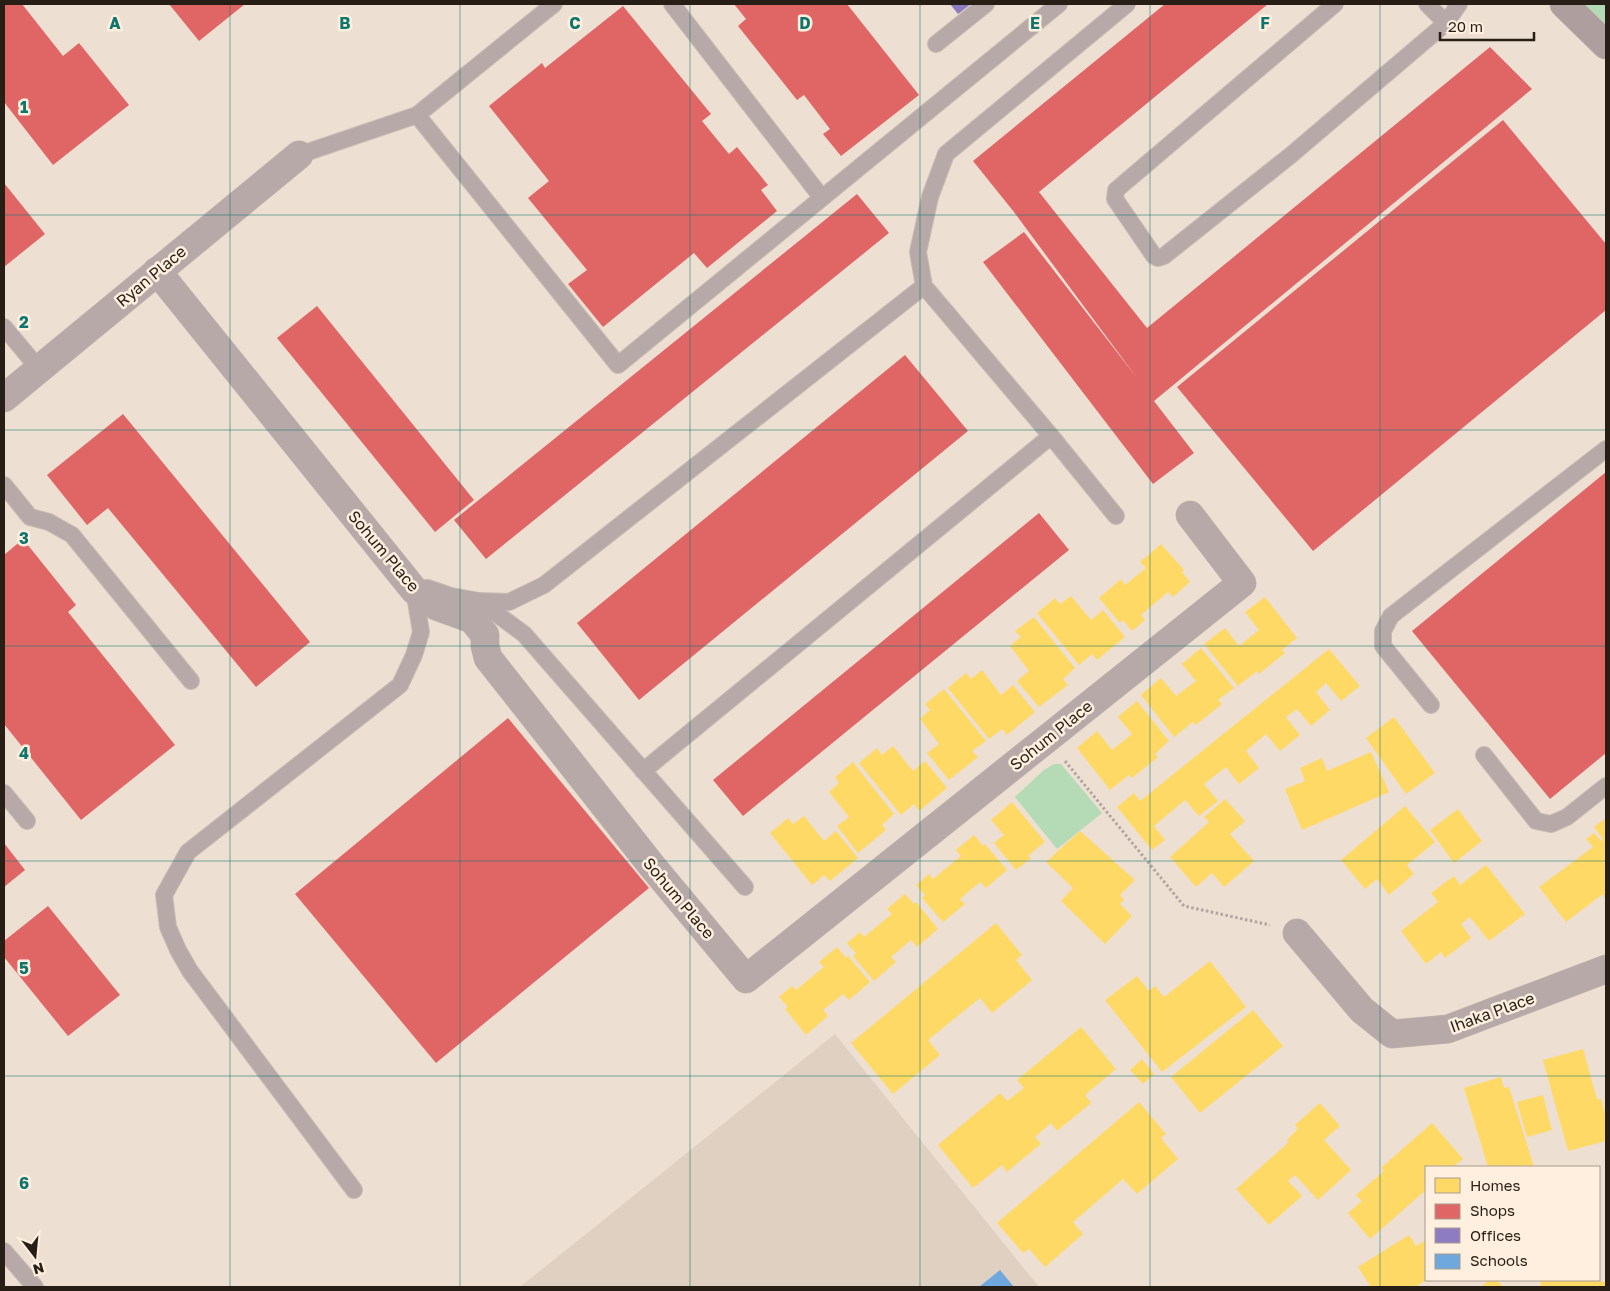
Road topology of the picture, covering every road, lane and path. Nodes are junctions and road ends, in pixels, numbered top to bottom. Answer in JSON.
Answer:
{"nodes":[{"id":1,"x":554,"y":4,"type":"edge"},
{"id":2,"x":672,"y":4,"type":"edge"},
{"id":3,"x":986,"y":4,"type":"edge"},
{"id":4,"x":1059,"y":4,"type":"edge"},
{"id":5,"x":1127,"y":4,"type":"edge"},
{"id":6,"x":1335,"y":4,"type":"edge"},
{"id":7,"x":1428,"y":4,"type":"edge"},
{"id":8,"x":1459,"y":4,"type":"edge"},
{"id":9,"x":1564,"y":4,"type":"edge"},
{"id":10,"x":1446,"y":23,"type":"junction"},
{"id":11,"x":936,"y":44,"type":"dead end"},
{"id":12,"x":1606,"y":45,"type":"edge"},
{"id":13,"x":417,"y":116,"type":"junction"},
{"id":14,"x":299,"y":155,"type":"joint"},
{"id":15,"x":822,"y":198,"type":"junction"},
{"id":16,"x":156,"y":272,"type":"junction"},
{"id":17,"x":924,"y":286,"type":"junction"},
{"id":18,"x":4,"y":327,"type":"edge"},
{"id":19,"x":39,"y":369,"type":"junction"},
{"id":20,"x":4,"y":398,"type":"edge"},
{"id":21,"x":1051,"y":436,"type":"junction"},
{"id":22,"x":1606,"y":449,"type":"edge"},
{"id":23,"x":6,"y":494,"type":"edge"},
{"id":24,"x":1190,"y":515,"type":"dead end"},
{"id":25,"x":1116,"y":516,"type":"dead end"},
{"id":26,"x":414,"y":590,"type":"junction"},
{"id":27,"x":479,"y":601,"type":"junction"},
{"id":28,"x":191,"y":681,"type":"dead end"},
{"id":29,"x":1431,"y":705,"type":"dead end"},
{"id":30,"x":1046,"y":739,"type":"junction"},
{"id":31,"x":1484,"y":755,"type":"dead end"},
{"id":32,"x":643,"y":771,"type":"junction"},
{"id":33,"x":1606,"y":786,"type":"edge"},
{"id":34,"x":4,"y":793,"type":"edge"},
{"id":35,"x":27,"y":821,"type":"dead end"},
{"id":36,"x":745,"y":887,"type":"dead end"},
{"id":37,"x":1284,"y":929,"type":"joint"},
{"id":38,"x":1606,"y":969,"type":"edge"},
{"id":39,"x":354,"y":1190,"type":"dead end"},
{"id":40,"x":4,"y":1251,"type":"edge"},
{"id":41,"x":35,"y":1287,"type":"edge"}],
"edges":[{"from":1,"to":13,"type":"lane"},
{"from":2,"to":15,"type":"lane"},
{"from":3,"to":11,"type":"lane"},
{"from":4,"to":15,"type":"lane"},
{"from":5,"to":17,"type":"lane"},
{"from":6,"to":10,"type":"lane"},
{"from":7,"to":10,"type":"lane"},
{"from":8,"to":10,"type":"lane"},
{"from":9,"to":12,"type":"main road"},
{"from":13,"to":14,"type":"lane"},
{"from":13,"to":15,"type":"lane"},
{"from":14,"to":16,"type":"street","name":"Ryan Place"},
{"from":16,"to":19,"type":"street","name":"Ryan Place"},
{"from":16,"to":26,"type":"street","name":"Sohum Place"},
{"from":17,"to":21,"type":"lane"},
{"from":17,"to":27,"type":"lane"},
{"from":18,"to":19,"type":"lane"},
{"from":19,"to":20,"type":"street","name":"Ryan Place"},
{"from":21,"to":25,"type":"lane"},
{"from":21,"to":32,"type":"lane"},
{"from":22,"to":29,"type":"lane"},
{"from":23,"to":28,"type":"lane"},
{"from":24,"to":30,"type":"street","name":"Sohum Place"},
{"from":26,"to":27,"type":"lane"},
{"from":26,"to":30,"type":"street","name":"Sohum Place"},
{"from":26,"to":39,"type":"lane"},
{"from":27,"to":32,"type":"lane"},
{"from":30,"to":37,"type":"path"},
{"from":31,"to":33,"type":"lane"},
{"from":32,"to":36,"type":"lane"},
{"from":34,"to":35,"type":"lane"},
{"from":37,"to":38,"type":"street","name":"Ihaka Place"},
{"from":40,"to":41,"type":"lane"}]}
